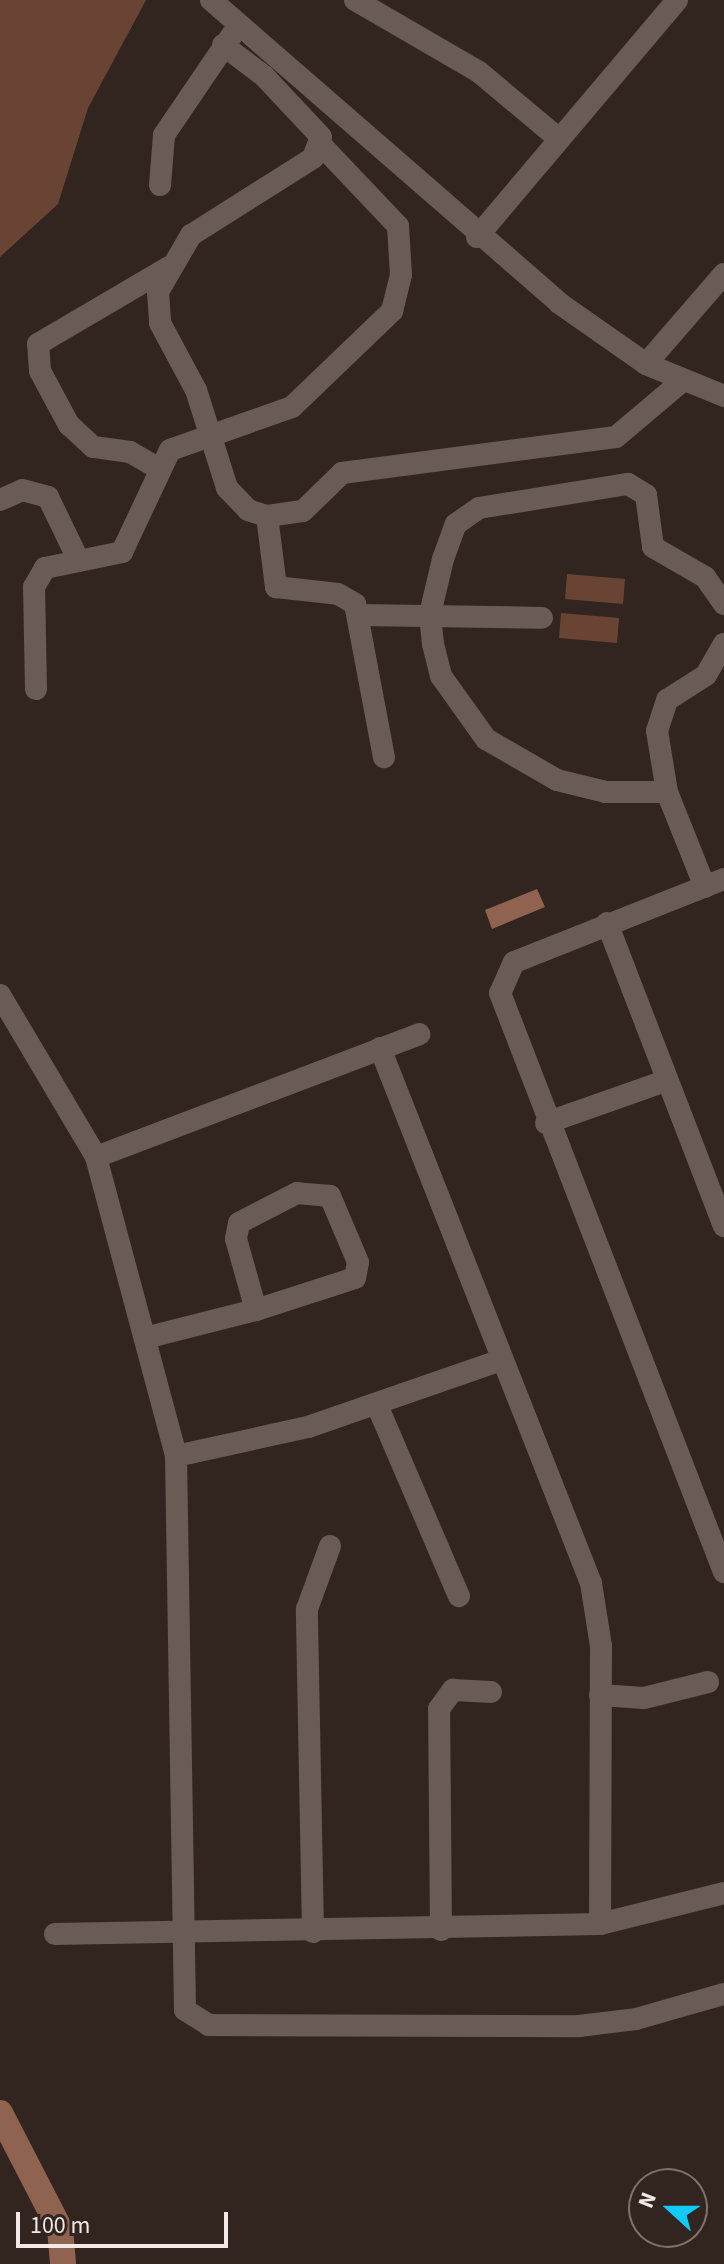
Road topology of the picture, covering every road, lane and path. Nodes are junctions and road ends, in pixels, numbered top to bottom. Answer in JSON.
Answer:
{"nodes":[{"id":1,"x":355,"y":0,"type":"edge"},
{"id":2,"x":677,"y":0,"type":"edge"},
{"id":3,"x":215,"y":1,"type":"edge"},
{"id":4,"x":240,"y":25,"type":"junction"},
{"id":5,"x":223,"y":45,"type":"junction"},
{"id":6,"x":559,"y":139,"type":"junction"},
{"id":7,"x":321,"y":145,"type":"junction"},
{"id":8,"x":160,"y":185,"type":"dead end"},
{"id":9,"x":477,"y":237,"type":"junction"},
{"id":10,"x":169,"y":267,"type":"junction"},
{"id":11,"x":724,"y":274,"type":"edge"},
{"id":12,"x":646,"y":364,"type":"junction"},
{"id":13,"x":681,"y":382,"type":"junction"},
{"id":14,"x":724,"y":396,"type":"edge"},
{"id":15,"x":213,"y":435,"type":"junction"},
{"id":16,"x":156,"y":467,"type":"junction"},
{"id":17,"x":0,"y":500,"type":"edge"},
{"id":18,"x":267,"y":516,"type":"junction"},
{"id":19,"x":79,"y":561,"type":"junction"},
{"id":20,"x":724,"y":604,"type":"edge"},
{"id":21,"x":430,"y":614,"type":"junction"},
{"id":22,"x":359,"y":615,"type":"junction"},
{"id":23,"x":542,"y":618,"type":"dead end"},
{"id":24,"x":724,"y":644,"type":"edge"},
{"id":25,"x":36,"y":689,"type":"dead end"},
{"id":26,"x":384,"y":757,"type":"dead end"},
{"id":27,"x":667,"y":792,"type":"junction"},
{"id":28,"x":714,"y":883,"type":"edge"},
{"id":29,"x":607,"y":923,"type":"junction"},
{"id":30,"x":0,"y":995,"type":"edge"},
{"id":31,"x":419,"y":1034,"type":"dead end"},
{"id":32,"x":380,"y":1048,"type":"junction"},
{"id":33,"x":665,"y":1081,"type":"junction"},
{"id":34,"x":546,"y":1123,"type":"junction"},
{"id":35,"x":96,"y":1157,"type":"junction"},
{"id":36,"x":724,"y":1226,"type":"edge"},
{"id":37,"x":256,"y":1310,"type":"junction"},
{"id":38,"x":145,"y":1338,"type":"junction"},
{"id":39,"x":502,"y":1360,"type":"junction"},
{"id":40,"x":377,"y":1405,"type":"junction"},
{"id":41,"x":176,"y":1456,"type":"junction"},
{"id":42,"x":330,"y":1546,"type":"dead end"},
{"id":43,"x":724,"y":1572,"type":"edge"},
{"id":44,"x":459,"y":1596,"type":"dead end"},
{"id":45,"x":708,"y":1682,"type":"dead end"},
{"id":46,"x":491,"y":1692,"type":"dead end"},
{"id":47,"x":600,"y":1695,"type":"junction"},
{"id":48,"x":724,"y":1893,"type":"edge"},
{"id":49,"x":600,"y":1924,"type":"junction"},
{"id":50,"x":441,"y":1930,"type":"junction"},
{"id":51,"x":313,"y":1932,"type":"junction"},
{"id":52,"x":181,"y":1933,"type":"junction"},
{"id":53,"x":55,"y":1934,"type":"dead end"},
{"id":54,"x":724,"y":1994,"type":"edge"}],
"edges":[{"from":1,"to":6,"type":"street"},
{"from":2,"to":6,"type":"street"},
{"from":3,"to":4,"type":"street"},
{"from":4,"to":5,"type":"street"},
{"from":4,"to":9,"type":"street"},
{"from":5,"to":7,"type":"street"},
{"from":5,"to":8,"type":"street"},
{"from":6,"to":9,"type":"street"},
{"from":7,"to":10,"type":"street"},
{"from":7,"to":15,"type":"street"},
{"from":9,"to":12,"type":"street"},
{"from":10,"to":15,"type":"street"},
{"from":10,"to":16,"type":"street"},
{"from":11,"to":12,"type":"street"},
{"from":12,"to":13,"type":"street"},
{"from":13,"to":14,"type":"street"},
{"from":13,"to":18,"type":"street"},
{"from":15,"to":16,"type":"street"},
{"from":15,"to":18,"type":"street"},
{"from":16,"to":19,"type":"street"},
{"from":17,"to":19,"type":"street"},
{"from":18,"to":22,"type":"street"},
{"from":19,"to":25,"type":"street"},
{"from":20,"to":21,"type":"street"},
{"from":21,"to":22,"type":"street"},
{"from":21,"to":23,"type":"street"},
{"from":21,"to":27,"type":"street"},
{"from":22,"to":26,"type":"street"},
{"from":24,"to":27,"type":"street"},
{"from":27,"to":28,"type":"street"},
{"from":28,"to":29,"type":"street"},
{"from":29,"to":33,"type":"street"},
{"from":29,"to":34,"type":"street"},
{"from":30,"to":35,"type":"street"},
{"from":31,"to":32,"type":"street"},
{"from":32,"to":35,"type":"street"},
{"from":32,"to":39,"type":"street"},
{"from":33,"to":34,"type":"street"},
{"from":33,"to":36,"type":"street"},
{"from":34,"to":43,"type":"street"},
{"from":35,"to":38,"type":"street"},
{"from":37,"to":37,"type":"street"},
{"from":37,"to":38,"type":"street"},
{"from":38,"to":41,"type":"street"},
{"from":39,"to":40,"type":"street"},
{"from":39,"to":47,"type":"street"},
{"from":40,"to":41,"type":"street"},
{"from":40,"to":44,"type":"street"},
{"from":41,"to":52,"type":"street"},
{"from":42,"to":51,"type":"street"},
{"from":45,"to":47,"type":"street"},
{"from":46,"to":50,"type":"street"},
{"from":47,"to":49,"type":"street"},
{"from":48,"to":49,"type":"street"},
{"from":49,"to":50,"type":"street"},
{"from":50,"to":51,"type":"street"},
{"from":51,"to":52,"type":"street"},
{"from":52,"to":53,"type":"street"},
{"from":52,"to":54,"type":"street"}]}
